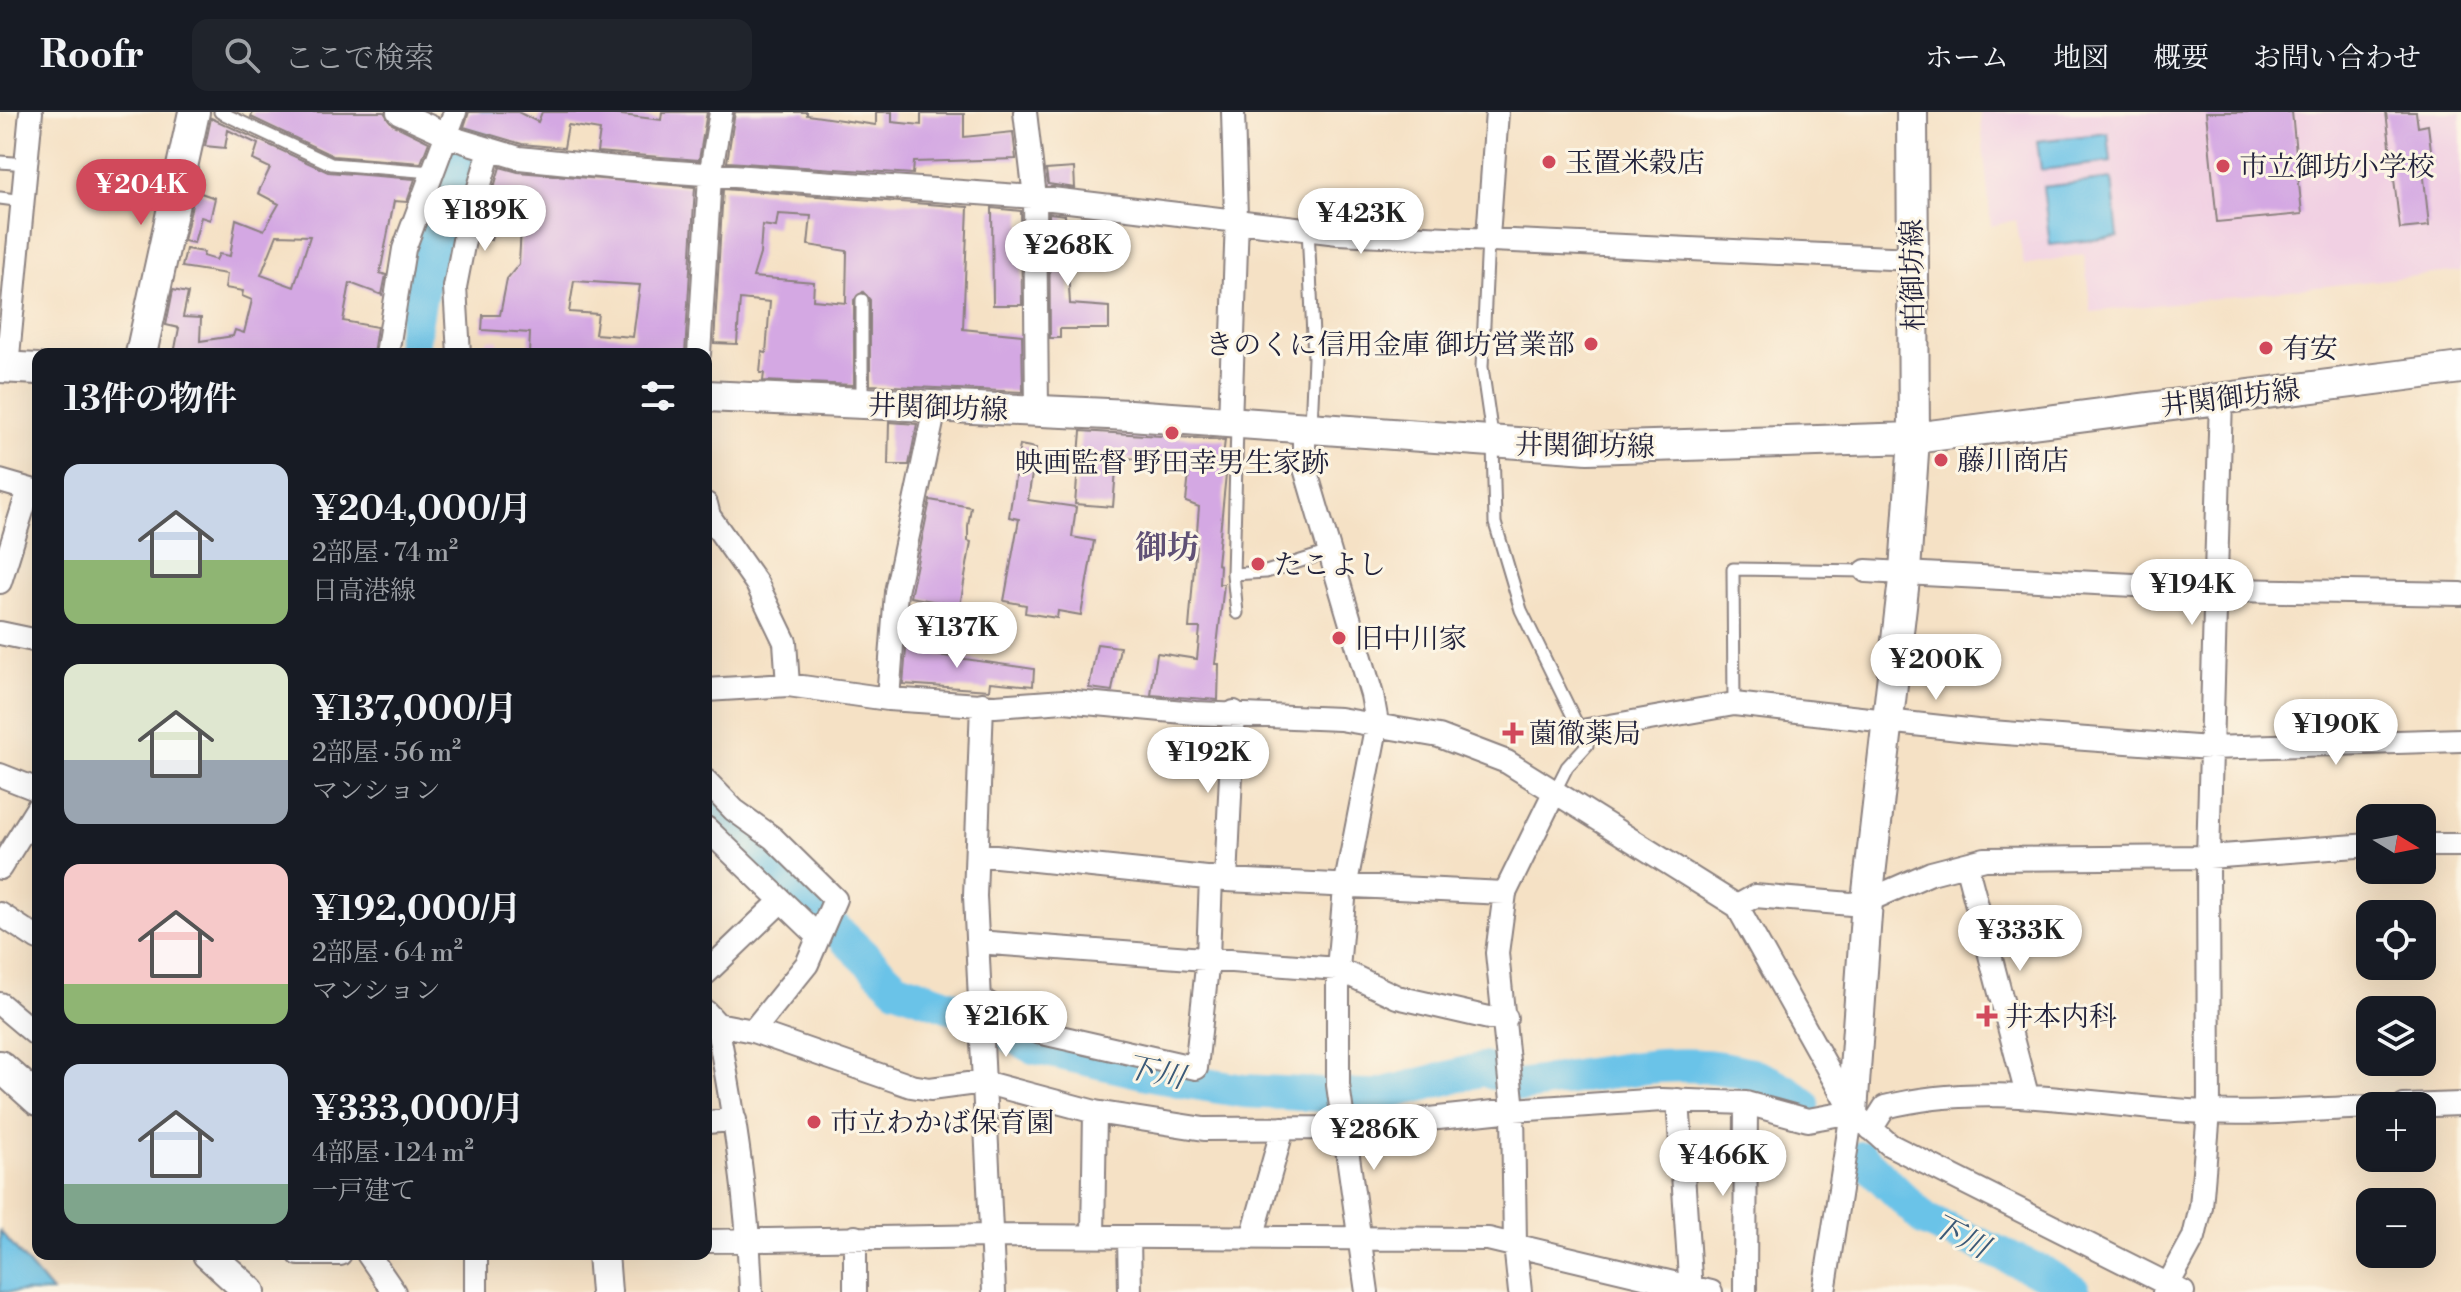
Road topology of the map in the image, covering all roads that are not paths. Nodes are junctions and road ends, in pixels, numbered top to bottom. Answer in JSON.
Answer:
{"nodes":[{"id":1,"x":31,"y":112,"type":"edge"},
{"id":2,"x":194,"y":112,"type":"edge"},
{"id":3,"x":220,"y":112,"type":"edge"},
{"id":4,"x":398,"y":112,"type":"edge"},
{"id":5,"x":455,"y":112,"type":"edge"},
{"id":6,"x":721,"y":112,"type":"edge"},
{"id":7,"x":1025,"y":112,"type":"edge"},
{"id":8,"x":1233,"y":112,"type":"edge"},
{"id":9,"x":1497,"y":112,"type":"edge"},
{"id":10,"x":1912,"y":112,"type":"edge"},
{"id":11,"x":245,"y":116,"type":"edge"},
{"id":12,"x":453,"y":137,"type":"junction"},
{"id":13,"x":490,"y":150,"type":"junction"},
{"id":14,"x":0,"y":162,"type":"edge"},
{"id":15,"x":27,"y":164,"type":"junction"},
{"id":16,"x":432,"y":172,"type":"junction"},
{"id":17,"x":710,"y":176,"type":"junction"},
{"id":18,"x":1035,"y":197,"type":"junction"},
{"id":19,"x":0,"y":198,"type":"edge"},
{"id":20,"x":23,"y":201,"type":"junction"},
{"id":21,"x":1236,"y":218,"type":"junction"},
{"id":22,"x":1308,"y":227,"type":"junction"},
{"id":23,"x":1488,"y":237,"type":"junction"},
{"id":24,"x":1912,"y":259,"type":"junction"},
{"id":25,"x":8,"y":262,"type":"edge"},
{"id":26,"x":862,"y":300,"type":"dead end"},
{"id":27,"x":142,"y":348,"type":"edge"},
{"id":28,"x":388,"y":348,"type":"edge"},
{"id":29,"x":459,"y":348,"type":"edge"},
{"id":30,"x":699,"y":348,"type":"edge"},
{"id":31,"x":4,"y":367,"type":"edge"},
{"id":32,"x":2461,"y":368,"type":"edge"},
{"id":33,"x":32,"y":369,"type":"edge"},
{"id":34,"x":712,"y":396,"type":"edge"},
{"id":35,"x":2221,"y":398,"type":"junction"},
{"id":36,"x":862,"y":404,"type":"junction"},
{"id":37,"x":935,"y":408,"type":"junction"},
{"id":38,"x":1037,"y":410,"type":"junction"},
{"id":39,"x":1233,"y":423,"type":"junction"},
{"id":40,"x":1308,"y":427,"type":"junction"},
{"id":41,"x":1914,"y":438,"type":"junction"},
{"id":42,"x":1493,"y":443,"type":"junction"},
{"id":43,"x":0,"y":481,"type":"edge"},
{"id":44,"x":32,"y":492,"type":"edge"},
{"id":45,"x":32,"y":495,"type":"edge"},
{"id":46,"x":712,"y":520,"type":"edge"},
{"id":47,"x":1329,"y":552,"type":"junction"},
{"id":48,"x":1866,"y":571,"type":"joint"},
{"id":49,"x":1905,"y":571,"type":"junction"},
{"id":50,"x":1233,"y":574,"type":"junction"},
{"id":51,"x":0,"y":582,"type":"edge"},
{"id":52,"x":2216,"y":589,"type":"junction"},
{"id":53,"x":2461,"y":594,"type":"edge"},
{"id":54,"x":1237,"y":613,"type":"dead end"},
{"id":55,"x":0,"y":633,"type":"edge"},
{"id":56,"x":32,"y":640,"type":"edge"},
{"id":57,"x":788,"y":685,"type":"junction"},
{"id":58,"x":712,"y":690,"type":"edge"},
{"id":59,"x":888,"y":699,"type":"junction"},
{"id":60,"x":982,"y":704,"type":"junction"},
{"id":61,"x":1734,"y":704,"type":"junction"},
{"id":62,"x":1234,"y":712,"type":"junction"},
{"id":63,"x":1889,"y":720,"type":"junction"},
{"id":64,"x":1377,"y":723,"type":"junction"},
{"id":65,"x":1582,"y":731,"type":"junction"},
{"id":66,"x":2461,"y":740,"type":"edge"},
{"id":67,"x":2210,"y":748,"type":"junction"},
{"id":68,"x":0,"y":775,"type":"edge"},
{"id":69,"x":712,"y":787,"type":"edge"},
{"id":70,"x":32,"y":788,"type":"edge"},
{"id":71,"x":1554,"y":793,"type":"junction"},
{"id":72,"x":32,"y":817,"type":"edge"},
{"id":73,"x":712,"y":834,"type":"edge"},
{"id":74,"x":2436,"y":845,"type":"edge"},
{"id":75,"x":2461,"y":845,"type":"edge"},
{"id":76,"x":2356,"y":846,"type":"edge"},
{"id":77,"x":977,"y":854,"type":"junction"},
{"id":78,"x":2208,"y":857,"type":"junction"},
{"id":79,"x":1966,"y":864,"type":"junction"},
{"id":80,"x":0,"y":868,"type":"edge"},
{"id":81,"x":1219,"y":879,"type":"junction"},
{"id":82,"x":1345,"y":888,"type":"junction"},
{"id":83,"x":1505,"y":893,"type":"junction"},
{"id":84,"x":781,"y":901,"type":"junction"},
{"id":85,"x":1867,"y":901,"type":"junction"},
{"id":86,"x":1737,"y":906,"type":"junction"},
{"id":87,"x":0,"y":914,"type":"edge"},
{"id":88,"x":819,"y":933,"type":"junction"},
{"id":89,"x":32,"y":935,"type":"edge"},
{"id":90,"x":977,"y":942,"type":"junction"},
{"id":91,"x":1208,"y":958,"type":"junction"},
{"id":92,"x":712,"y":967,"type":"edge"},
{"id":93,"x":1338,"y":969,"type":"junction"},
{"id":94,"x":0,"y":1004,"type":"edge"},
{"id":95,"x":982,"y":1004,"type":"junction"},
{"id":96,"x":1506,"y":1018,"type":"junction"},
{"id":97,"x":712,"y":1021,"type":"edge"},
{"id":98,"x":712,"y":1029,"type":"edge"},
{"id":99,"x":32,"y":1031,"type":"edge"},
{"id":100,"x":753,"y":1031,"type":"junction"},
{"id":101,"x":0,"y":1066,"type":"edge"},
{"id":102,"x":983,"y":1082,"type":"junction"},
{"id":103,"x":32,"y":1095,"type":"edge"},
{"id":104,"x":2027,"y":1095,"type":"junction"},
{"id":105,"x":1678,"y":1100,"type":"junction"},
{"id":106,"x":1746,"y":1103,"type":"junction"},
{"id":107,"x":2461,"y":1104,"type":"edge"},
{"id":108,"x":2436,"y":1105,"type":"edge"},
{"id":109,"x":2356,"y":1107,"type":"edge"},
{"id":110,"x":1513,"y":1110,"type":"junction"},
{"id":111,"x":1095,"y":1112,"type":"junction"},
{"id":112,"x":2209,"y":1112,"type":"junction"},
{"id":113,"x":735,"y":1120,"type":"junction"},
{"id":114,"x":1344,"y":1120,"type":"junction"},
{"id":115,"x":1862,"y":1120,"type":"junction"},
{"id":116,"x":712,"y":1122,"type":"edge"},
{"id":117,"x":1283,"y":1128,"type":"junction"},
{"id":118,"x":991,"y":1236,"type":"junction"},
{"id":119,"x":1093,"y":1236,"type":"junction"},
{"id":120,"x":855,"y":1237,"type":"junction"},
{"id":121,"x":1129,"y":1237,"type":"junction"},
{"id":122,"x":1252,"y":1238,"type":"junction"},
{"id":123,"x":1361,"y":1239,"type":"junction"},
{"id":124,"x":749,"y":1240,"type":"junction"},
{"id":125,"x":712,"y":1241,"type":"edge"},
{"id":126,"x":1515,"y":1244,"type":"junction"},
{"id":127,"x":215,"y":1260,"type":"edge"},
{"id":128,"x":372,"y":1260,"type":"edge"},
{"id":129,"x":476,"y":1260,"type":"edge"},
{"id":130,"x":603,"y":1260,"type":"edge"},
{"id":131,"x":1697,"y":1290,"type":"edge"},
{"id":132,"x":2172,"y":1290,"type":"edge"},
{"id":133,"x":250,"y":1292,"type":"edge"},
{"id":134,"x":394,"y":1292,"type":"edge"},
{"id":135,"x":476,"y":1292,"type":"edge"},
{"id":136,"x":606,"y":1292,"type":"edge"},
{"id":137,"x":751,"y":1292,"type":"edge"},
{"id":138,"x":855,"y":1292,"type":"edge"},
{"id":139,"x":994,"y":1292,"type":"edge"},
{"id":140,"x":1130,"y":1292,"type":"edge"},
{"id":141,"x":1367,"y":1292,"type":"edge"},
{"id":142,"x":1520,"y":1292,"type":"edge"},
{"id":143,"x":1745,"y":1292,"type":"edge"},
{"id":144,"x":1824,"y":1292,"type":"edge"}],
"edges":[{"from":1,"to":15,"type":"street"},
{"from":2,"to":27,"type":"main road"},
{"from":3,"to":11,"type":"lane"},
{"from":4,"to":12,"type":"street"},
{"from":5,"to":12,"type":"street"},
{"from":6,"to":17,"type":"street"},
{"from":7,"to":18,"type":"street"},
{"from":8,"to":21,"type":"street"},
{"from":9,"to":23,"type":"street"},
{"from":10,"to":24,"type":"main road","name":"柏御坊線"},
{"from":11,"to":16,"type":"lane"},
{"from":12,"to":13,"type":"street"},
{"from":12,"to":16,"type":"street"},
{"from":13,"to":17,"type":"street"},
{"from":13,"to":29,"type":"street"},
{"from":14,"to":15,"type":"lane"},
{"from":15,"to":20,"type":"street"},
{"from":16,"to":28,"type":"street"},
{"from":17,"to":18,"type":"street"},
{"from":17,"to":30,"type":"street"},
{"from":18,"to":21,"type":"street"},
{"from":18,"to":38,"type":"street"},
{"from":19,"to":20,"type":"lane"},
{"from":20,"to":25,"type":"street"},
{"from":21,"to":22,"type":"street"},
{"from":21,"to":39,"type":"street"},
{"from":22,"to":23,"type":"street"},
{"from":22,"to":40,"type":"lane"},
{"from":23,"to":24,"type":"street"},
{"from":23,"to":42,"type":"lane"},
{"from":24,"to":41,"type":"main road","name":"柏御坊線"},
{"from":25,"to":31,"type":"street"},
{"from":26,"to":36,"type":"lane"},
{"from":31,"to":33,"type":"main road"},
{"from":32,"to":35,"type":"main road","name":"井関御坊線"},
{"from":34,"to":36,"type":"main road","name":"井関御坊線"},
{"from":35,"to":41,"type":"main road","name":"井関御坊線"},
{"from":35,"to":52,"type":"street"},
{"from":36,"to":37,"type":"main road","name":"井関御坊線"},
{"from":37,"to":38,"type":"main road","name":"井関御坊線"},
{"from":37,"to":59,"type":"street"},
{"from":38,"to":39,"type":"main road","name":"井関御坊線"},
{"from":39,"to":40,"type":"main road","name":"井関御坊線"},
{"from":39,"to":50,"type":"lane"},
{"from":40,"to":42,"type":"main road","name":"井関御坊線"},
{"from":40,"to":47,"type":"street"},
{"from":41,"to":42,"type":"main road","name":"井関御坊線"},
{"from":41,"to":49,"type":"main road","name":"柏御坊線"},
{"from":42,"to":65,"type":"lane"},
{"from":43,"to":44,"type":"street"},
{"from":45,"to":51,"type":"street"},
{"from":46,"to":57,"type":"street"},
{"from":47,"to":50,"type":"lane"},
{"from":47,"to":64,"type":"street"},
{"from":48,"to":49,"type":"street"},
{"from":48,"to":61,"type":"lane"},
{"from":49,"to":52,"type":"street"},
{"from":49,"to":63,"type":"main road","name":"柏御坊線"},
{"from":50,"to":54,"type":"lane"},
{"from":52,"to":53,"type":"street"},
{"from":52,"to":67,"type":"street"},
{"from":55,"to":56,"type":"street"},
{"from":57,"to":58,"type":"street"},
{"from":57,"to":59,"type":"street"},
{"from":59,"to":60,"type":"street"},
{"from":60,"to":62,"type":"street"},
{"from":60,"to":77,"type":"street"},
{"from":61,"to":63,"type":"street"},
{"from":61,"to":65,"type":"street"},
{"from":62,"to":64,"type":"street"},
{"from":62,"to":81,"type":"street"},
{"from":63,"to":67,"type":"street"},
{"from":63,"to":85,"type":"main road","name":"柏御坊線"},
{"from":64,"to":71,"type":"street"},
{"from":64,"to":82,"type":"street"},
{"from":65,"to":71,"type":"lane"},
{"from":66,"to":67,"type":"street"},
{"from":67,"to":78,"type":"street"},
{"from":68,"to":70,"type":"street"},
{"from":69,"to":88,"type":"street"},
{"from":71,"to":83,"type":"street"},
{"from":71,"to":86,"type":"street"},
{"from":72,"to":80,"type":"street"},
{"from":73,"to":84,"type":"street"},
{"from":74,"to":75,"type":"street"},
{"from":76,"to":78,"type":"street"},
{"from":77,"to":81,"type":"street"},
{"from":77,"to":90,"type":"street"},
{"from":78,"to":79,"type":"street"},
{"from":78,"to":112,"type":"street"},
{"from":79,"to":85,"type":"street"},
{"from":79,"to":104,"type":"street"},
{"from":81,"to":82,"type":"street"},
{"from":81,"to":91,"type":"street"},
{"from":82,"to":83,"type":"street"},
{"from":82,"to":93,"type":"street"},
{"from":83,"to":96,"type":"street"},
{"from":84,"to":88,"type":"street"},
{"from":84,"to":92,"type":"street"},
{"from":85,"to":86,"type":"street"},
{"from":85,"to":115,"type":"main road","name":"柏御坊線"},
{"from":86,"to":115,"type":"street"},
{"from":87,"to":89,"type":"street"},
{"from":88,"to":100,"type":"street"},
{"from":90,"to":91,"type":"street"},
{"from":90,"to":95,"type":"street"},
{"from":91,"to":93,"type":"street"},
{"from":91,"to":95,"type":"street"},
{"from":93,"to":96,"type":"street"},
{"from":93,"to":114,"type":"street"},
{"from":94,"to":99,"type":"street"},
{"from":95,"to":102,"type":"street"},
{"from":96,"to":110,"type":"street"},
{"from":97,"to":100,"type":"street"},
{"from":98,"to":113,"type":"street"},
{"from":100,"to":102,"type":"street"},
{"from":101,"to":103,"type":"main road"},
{"from":102,"to":111,"type":"street"},
{"from":102,"to":118,"type":"street"},
{"from":104,"to":112,"type":"street"},
{"from":104,"to":115,"type":"street"},
{"from":105,"to":106,"type":"street"},
{"from":105,"to":110,"type":"street"},
{"from":105,"to":131,"type":"street"},
{"from":106,"to":115,"type":"street"},
{"from":106,"to":143,"type":"street"},
{"from":107,"to":108,"type":"street"},
{"from":109,"to":112,"type":"street"},
{"from":110,"to":114,"type":"street"},
{"from":110,"to":126,"type":"street"},
{"from":111,"to":117,"type":"street"},
{"from":111,"to":119,"type":"street"},
{"from":112,"to":132,"type":"street"},
{"from":113,"to":116,"type":"street"},
{"from":113,"to":124,"type":"street"},
{"from":114,"to":117,"type":"street"},
{"from":114,"to":123,"type":"street"},
{"from":115,"to":132,"type":"street"},
{"from":115,"to":144,"type":"street"},
{"from":117,"to":122,"type":"street"},
{"from":118,"to":119,"type":"street"},
{"from":118,"to":120,"type":"street"},
{"from":118,"to":139,"type":"street"},
{"from":119,"to":121,"type":"street"},
{"from":120,"to":124,"type":"street"},
{"from":120,"to":138,"type":"street"},
{"from":121,"to":122,"type":"street"},
{"from":121,"to":140,"type":"street"},
{"from":122,"to":123,"type":"street"},
{"from":123,"to":126,"type":"street"},
{"from":123,"to":141,"type":"street"},
{"from":124,"to":125,"type":"street"},
{"from":124,"to":137,"type":"street"},
{"from":126,"to":131,"type":"street"},
{"from":126,"to":142,"type":"street"},
{"from":127,"to":133,"type":"main road"},
{"from":128,"to":134,"type":"street"},
{"from":129,"to":135,"type":"street"},
{"from":130,"to":136,"type":"main road"}]}
